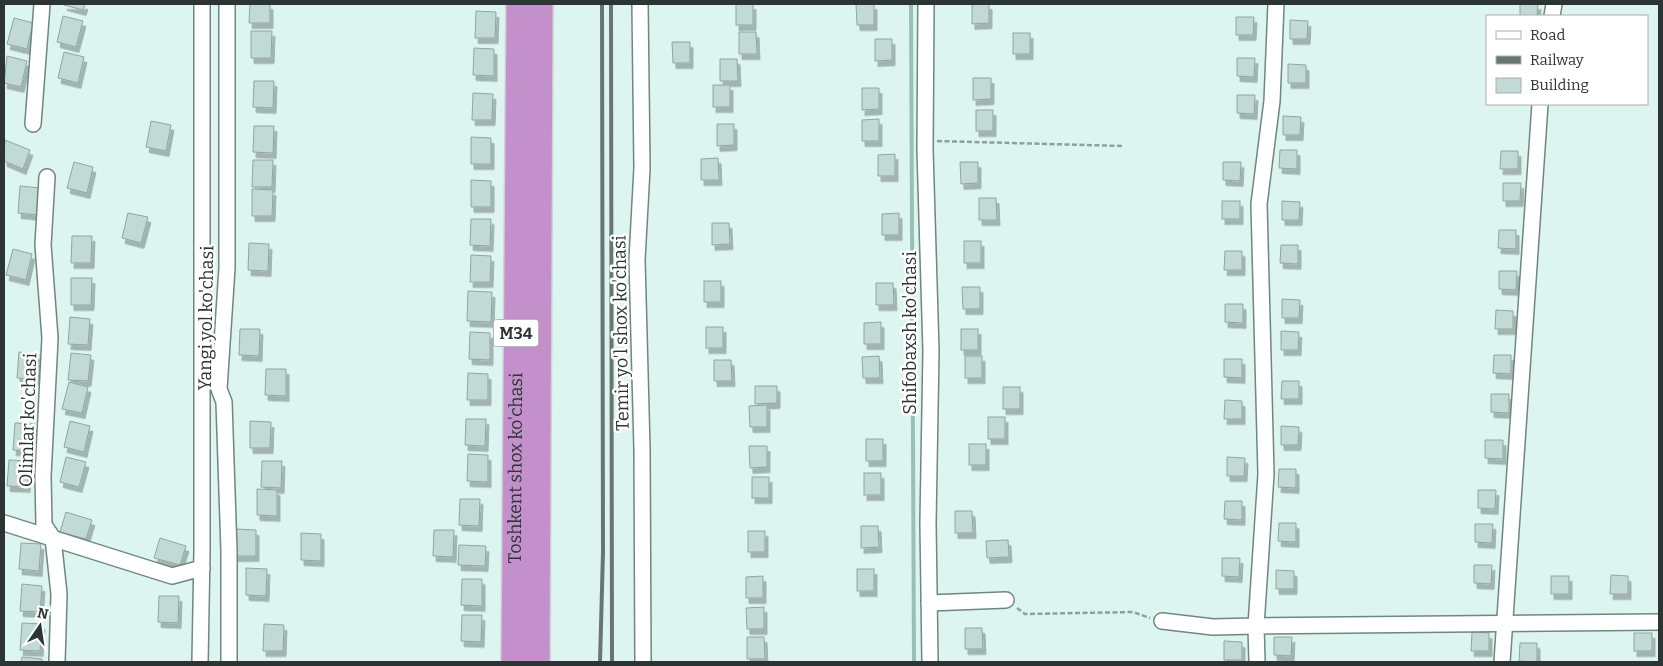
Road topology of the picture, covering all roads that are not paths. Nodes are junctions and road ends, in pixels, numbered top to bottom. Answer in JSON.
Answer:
{"nodes":[{"id":1,"x":42,"y":4,"type":"edge"},
{"id":2,"x":202,"y":4,"type":"edge"},
{"id":3,"x":226,"y":4,"type":"edge"},
{"id":4,"x":518,"y":4,"type":"edge"},
{"id":5,"x":540,"y":4,"type":"edge"},
{"id":6,"x":640,"y":4,"type":"edge"},
{"id":7,"x":926,"y":4,"type":"edge"},
{"id":8,"x":1276,"y":4,"type":"edge"},
{"id":9,"x":1540,"y":105,"type":"edge"},
{"id":10,"x":33,"y":124,"type":"dead end"},
{"id":11,"x":47,"y":177,"type":"dead end"},
{"id":12,"x":4,"y":523,"type":"edge"},
{"id":13,"x":53,"y":538,"type":"junction"},
{"id":14,"x":202,"y":551,"type":"junction"},
{"id":15,"x":228,"y":551,"type":"junction"},
{"id":16,"x":202,"y":568,"type":"junction"},
{"id":17,"x":1006,"y":600,"type":"road end"},
{"id":18,"x":929,"y":603,"type":"junction"},
{"id":19,"x":1162,"y":621,"type":"road end"},
{"id":20,"x":1659,"y":622,"type":"edge"},
{"id":21,"x":1504,"y":625,"type":"junction"},
{"id":22,"x":1256,"y":626,"type":"junction"},
{"id":23,"x":57,"y":662,"type":"edge"},
{"id":24,"x":200,"y":662,"type":"edge"},
{"id":25,"x":229,"y":662,"type":"edge"},
{"id":26,"x":514,"y":662,"type":"edge"},
{"id":27,"x":537,"y":662,"type":"edge"},
{"id":28,"x":643,"y":662,"type":"edge"},
{"id":29,"x":930,"y":662,"type":"edge"},
{"id":30,"x":1257,"y":662,"type":"edge"},
{"id":31,"x":1502,"y":662,"type":"edge"}],
"edges":[{"from":1,"to":10,"type":"street"},
{"from":2,"to":14,"type":"street"},
{"from":3,"to":15,"type":"street","name":"Yangi yol ko'chasi"},
{"from":4,"to":26,"type":"highway","name":"Toshkent shox ko'chasi","number":"M34"},
{"from":5,"to":27,"type":"highway","name":"Toshkent shox ko'chasi","number":"M34"},
{"from":6,"to":28,"type":"street","name":"Temir yo'l shox ko'chasi"},
{"from":7,"to":18,"type":"street","name":"Shifobaxsh ko'chasi"},
{"from":8,"to":22,"type":"street"},
{"from":9,"to":21,"type":"street"},
{"from":11,"to":13,"type":"street","name":"Olimlar ko'chasi"},
{"from":12,"to":13,"type":"street"},
{"from":13,"to":16,"type":"street"},
{"from":13,"to":23,"type":"street","name":"Olimlar ko'chasi"},
{"from":14,"to":15,"type":"street"},
{"from":14,"to":16,"type":"street"},
{"from":15,"to":25,"type":"street","name":"Yangi yol ko'chasi"},
{"from":16,"to":24,"type":"street"},
{"from":17,"to":18,"type":"street"},
{"from":18,"to":29,"type":"street","name":"Shifobaxsh ko'chasi"},
{"from":19,"to":22,"type":"street"},
{"from":20,"to":21,"type":"street"},
{"from":21,"to":22,"type":"street"},
{"from":21,"to":31,"type":"street"},
{"from":22,"to":30,"type":"street"}]}
